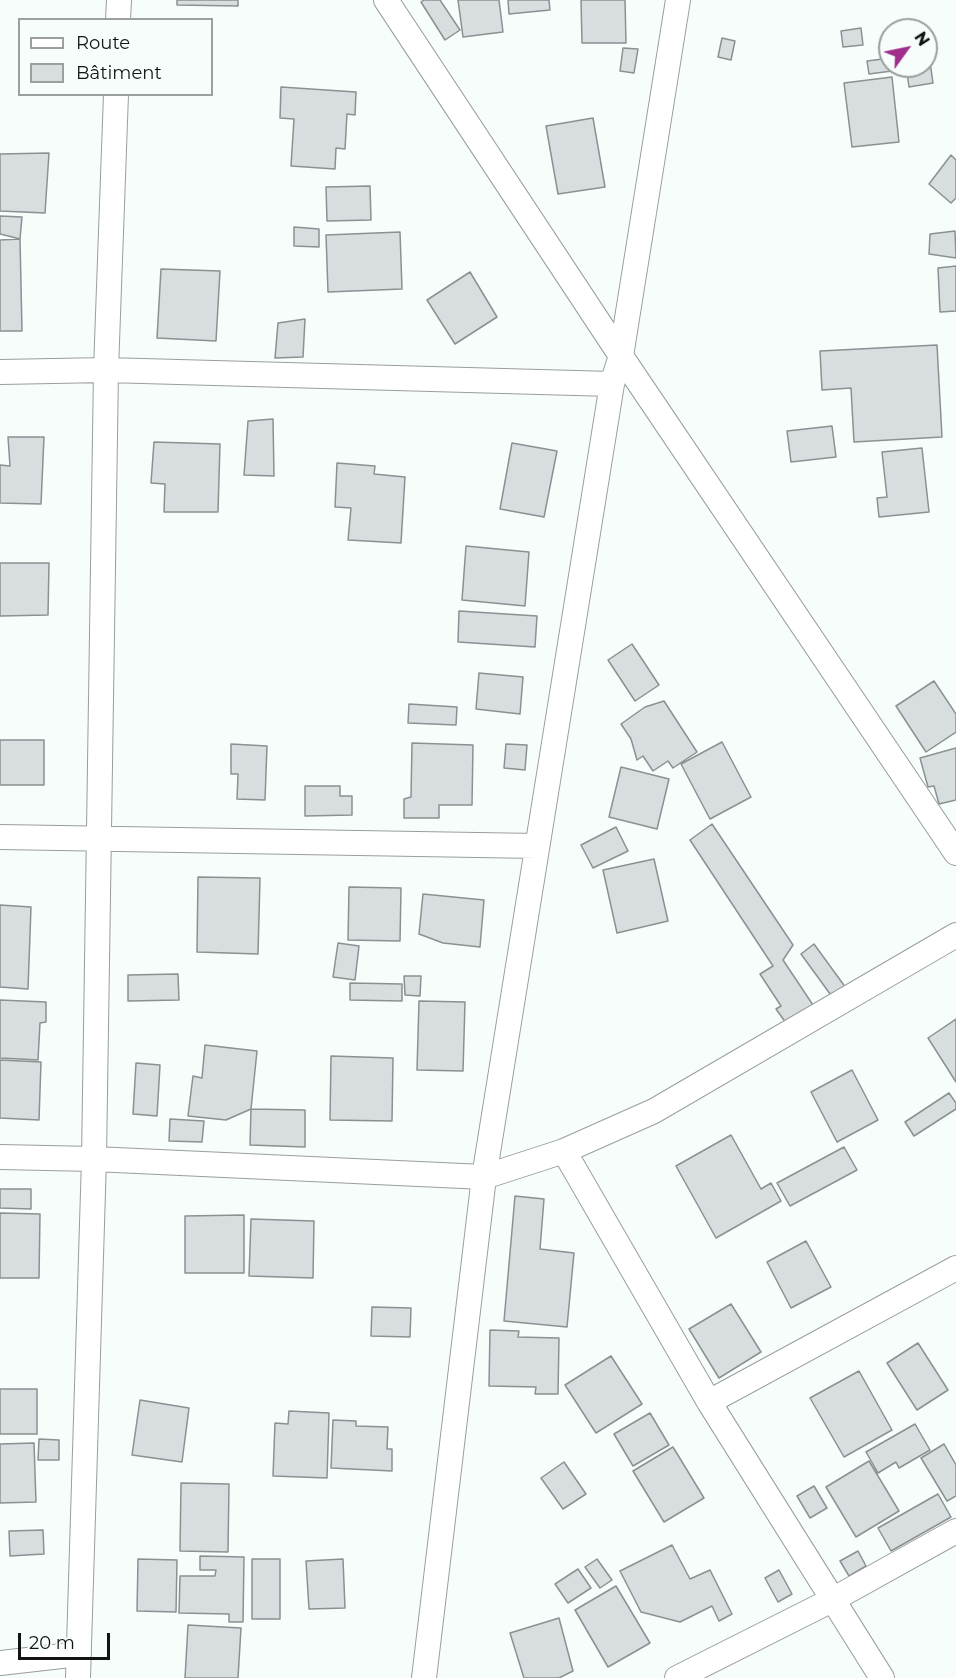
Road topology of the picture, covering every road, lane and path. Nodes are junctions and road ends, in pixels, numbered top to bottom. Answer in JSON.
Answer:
{"nodes":[{"id":1,"x":119,"y":0,"type":"edge"},
{"id":2,"x":386,"y":0,"type":"edge"},
{"id":3,"x":678,"y":0,"type":"edge"},
{"id":4,"x":118,"y":18,"type":"edge"},
{"id":5,"x":116,"y":96,"type":"edge"},
{"id":6,"x":621,"y":356,"type":"junction"},
{"id":7,"x":106,"y":370,"type":"junction"},
{"id":8,"x":0,"y":372,"type":"edge"},
{"id":9,"x":612,"y":384,"type":"junction"},
{"id":10,"x":0,"y":837,"type":"edge"},
{"id":11,"x":99,"y":839,"type":"junction"},
{"id":12,"x":537,"y":846,"type":"junction"},
{"id":13,"x":956,"y":853,"type":"edge"},
{"id":14,"x":956,"y":935,"type":"edge"},
{"id":15,"x":564,"y":1151,"type":"junction"},
{"id":16,"x":0,"y":1157,"type":"edge"},
{"id":17,"x":94,"y":1159,"type":"junction"},
{"id":18,"x":484,"y":1177,"type":"junction"},
{"id":19,"x":956,"y":1268,"type":"edge"},
{"id":20,"x":709,"y":1402,"type":"junction"},
{"id":21,"x":956,"y":1532,"type":"edge"},
{"id":22,"x":832,"y":1600,"type":"junction"},
{"id":23,"x":0,"y":1663,"type":"edge"},
{"id":24,"x":79,"y":1666,"type":"edge"},
{"id":25,"x":424,"y":1678,"type":"edge"},
{"id":26,"x":678,"y":1678,"type":"edge"},
{"id":27,"x":882,"y":1678,"type":"edge"}],
"edges":[{"from":1,"to":4,"type":"street"},
{"from":2,"to":6,"type":"street"},
{"from":3,"to":6,"type":"street"},
{"from":5,"to":7,"type":"street"},
{"from":6,"to":9,"type":"street"},
{"from":6,"to":13,"type":"street"},
{"from":7,"to":8,"type":"street"},
{"from":7,"to":9,"type":"street"},
{"from":7,"to":11,"type":"street"},
{"from":9,"to":12,"type":"street"},
{"from":10,"to":11,"type":"street"},
{"from":11,"to":12,"type":"street"},
{"from":11,"to":17,"type":"street"},
{"from":12,"to":18,"type":"street"},
{"from":14,"to":15,"type":"street"},
{"from":15,"to":18,"type":"street"},
{"from":15,"to":20,"type":"street"},
{"from":16,"to":17,"type":"street"},
{"from":17,"to":18,"type":"street"},
{"from":17,"to":24,"type":"street"},
{"from":18,"to":25,"type":"street"},
{"from":19,"to":20,"type":"street"},
{"from":20,"to":22,"type":"street"},
{"from":21,"to":22,"type":"street"},
{"from":22,"to":26,"type":"street"},
{"from":22,"to":27,"type":"street"},
{"from":23,"to":24,"type":"street"}]}
